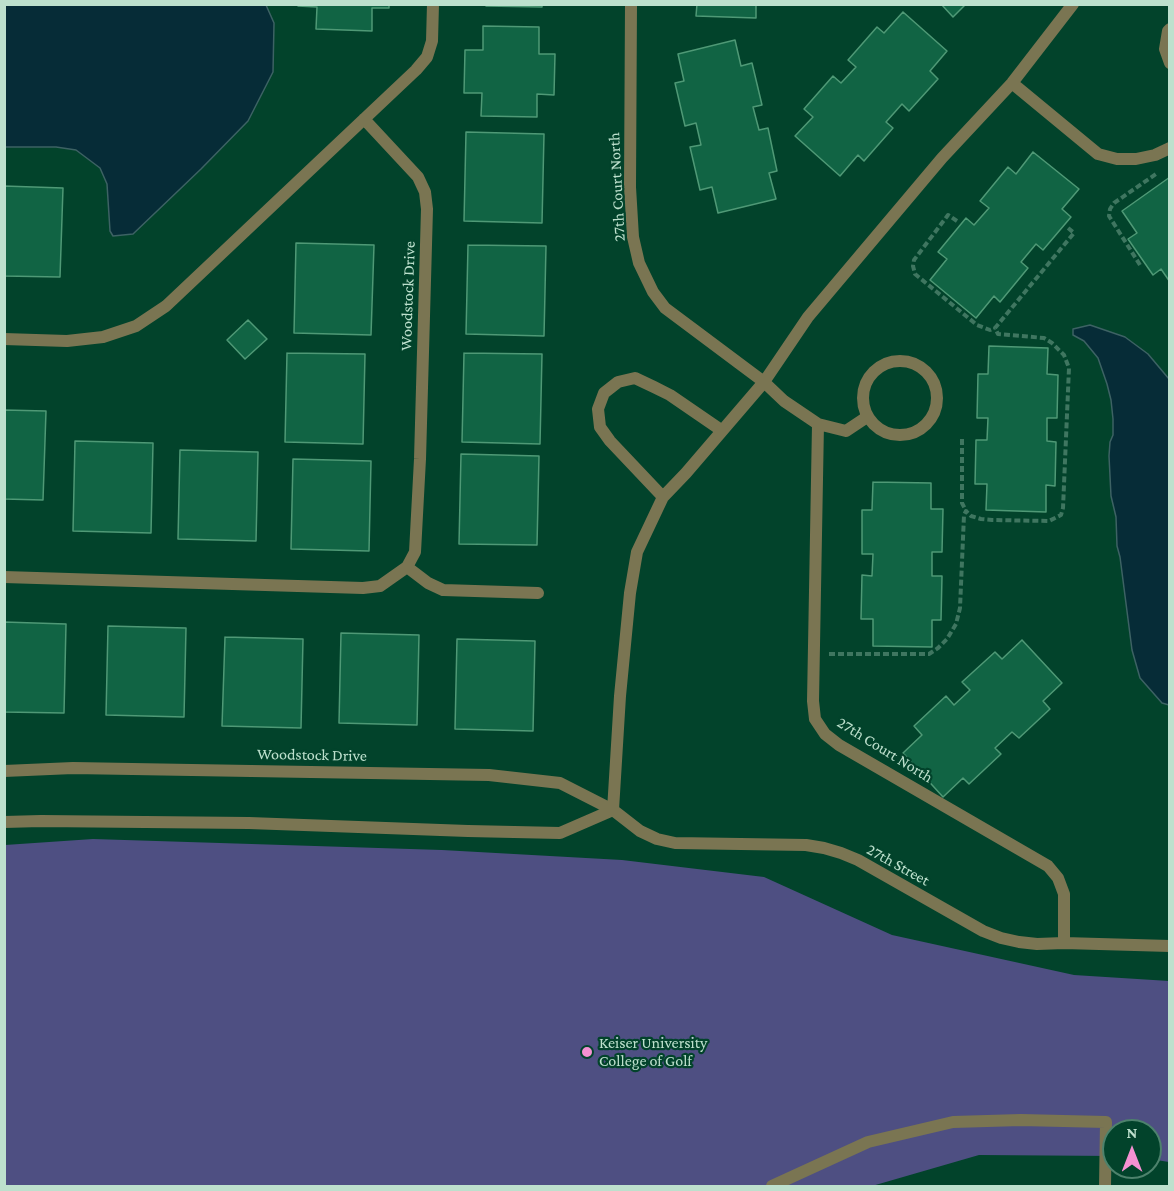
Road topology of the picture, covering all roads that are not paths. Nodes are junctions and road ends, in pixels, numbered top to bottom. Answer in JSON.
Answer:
{"nodes":[{"id":1,"x":433,"y":4,"type":"edge"},
{"id":2,"x":631,"y":4,"type":"edge"},
{"id":3,"x":1073,"y":4,"type":"edge"},
{"id":4,"x":1170,"y":29,"type":"edge"},
{"id":5,"x":1170,"y":63,"type":"edge"},
{"id":6,"x":1012,"y":83,"type":"junction"},
{"id":7,"x":364,"y":119,"type":"junction"},
{"id":8,"x":1170,"y":148,"type":"edge"},
{"id":9,"x":4,"y":339,"type":"edge"},
{"id":10,"x":764,"y":382,"type":"junction"},
{"id":11,"x":867,"y":417,"type":"junction"},
{"id":12,"x":818,"y":424,"type":"junction"},
{"id":13,"x":721,"y":430,"type":"junction"},
{"id":14,"x":663,"y":497,"type":"junction"},
{"id":15,"x":407,"y":567,"type":"junction"},
{"id":16,"x":4,"y":577,"type":"edge"},
{"id":17,"x":538,"y":593,"type":"dead end"},
{"id":18,"x":4,"y":771,"type":"edge"},
{"id":19,"x":613,"y":810,"type":"junction"},
{"id":20,"x":4,"y":822,"type":"edge"},
{"id":21,"x":1064,"y":943,"type":"junction"},
{"id":22,"x":1170,"y":946,"type":"edge"},
{"id":23,"x":772,"y":1186,"type":"edge"},
{"id":24,"x":1105,"y":1186,"type":"edge"}],
"edges":[{"from":1,"to":7,"type":"street"},
{"from":2,"to":10,"type":"street","name":"27th Court North"},
{"from":3,"to":6,"type":"street"},
{"from":4,"to":5,"type":"street"},
{"from":6,"to":8,"type":"street"},
{"from":6,"to":10,"type":"street"},
{"from":7,"to":9,"type":"street"},
{"from":7,"to":15,"type":"street","name":"Woodstock Drive"},
{"from":10,"to":12,"type":"street","name":"27th Court North"},
{"from":10,"to":13,"type":"street"},
{"from":11,"to":11,"type":"street"},
{"from":11,"to":12,"type":"street"},
{"from":12,"to":21,"type":"street","name":"27th Court North"},
{"from":13,"to":14,"type":"street"},
{"from":13,"to":14,"type":"street"},
{"from":14,"to":19,"type":"street"},
{"from":15,"to":16,"type":"street"},
{"from":15,"to":17,"type":"street"},
{"from":18,"to":19,"type":"street","name":"Woodstock Drive"},
{"from":19,"to":20,"type":"street"},
{"from":19,"to":21,"type":"street","name":"27th Street"},
{"from":21,"to":22,"type":"street","name":"27th Street"},
{"from":23,"to":24,"type":"street"}]}
